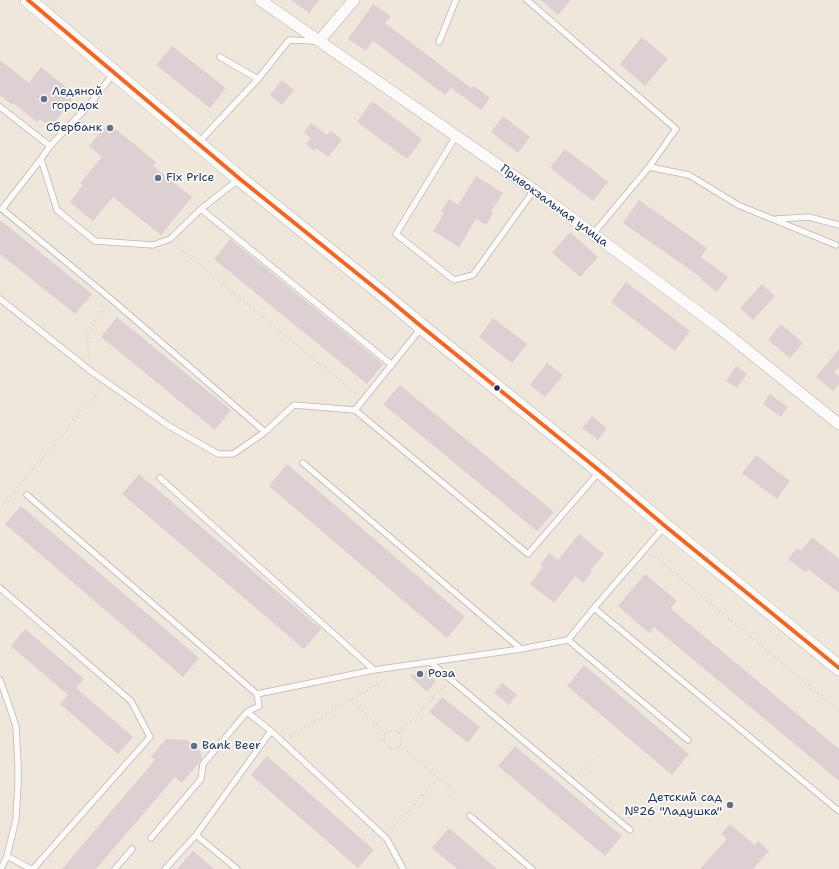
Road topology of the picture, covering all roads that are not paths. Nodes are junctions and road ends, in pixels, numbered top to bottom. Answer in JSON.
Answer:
{"nodes":[{"id":1,"x":28,"y":0,"type":"edge"},
{"id":2,"x":260,"y":0,"type":"edge"},
{"id":3,"x":354,"y":0,"type":"edge"},
{"id":4,"x":456,"y":0,"type":"edge"},
{"id":5,"x":528,"y":0,"type":"edge"},
{"id":6,"x":319,"y":41,"type":"junction"},
{"id":7,"x":439,"y":42,"type":"dead end"},
{"id":8,"x":220,"y":57,"type":"dead end"},
{"id":9,"x":114,"y":73,"type":"junction"},
{"id":10,"x":258,"y":80,"type":"junction"},
{"id":11,"x":0,"y":107,"type":"edge"},
{"id":12,"x":456,"y":135,"type":"junction"},
{"id":13,"x":198,"y":143,"type":"junction"},
{"id":14,"x":50,"y":146,"type":"junction"},
{"id":15,"x":42,"y":159,"type":"junction"},
{"id":16,"x":649,"y":167,"type":"junction"},
{"id":17,"x":240,"y":178,"type":"junction"},
{"id":18,"x":534,"y":190,"type":"junction"},
{"id":19,"x":201,"y":209,"type":"junction"},
{"id":20,"x":773,"y":219,"type":"junction"},
{"id":21,"x":839,"y":225,"type":"edge"},
{"id":22,"x":593,"y":234,"type":"junction"},
{"id":23,"x":836,"y":245,"type":"dead end"},
{"id":24,"x":0,"y":299,"type":"edge"},
{"id":25,"x":422,"y":327,"type":"junction"},
{"id":26,"x":392,"y":365,"type":"junction"},
{"id":27,"x":355,"y":410,"type":"junction"},
{"id":28,"x":839,"y":424,"type":"edge"},
{"id":29,"x":265,"y":432,"type":"junction"},
{"id":30,"x":303,"y":463,"type":"dead end"},
{"id":31,"x":600,"y":471,"type":"junction"},
{"id":32,"x":160,"y":478,"type":"dead end"},
{"id":33,"x":26,"y":495,"type":"dead end"},
{"id":34,"x":665,"y":526,"type":"junction"},
{"id":35,"x":0,"y":588,"type":"edge"},
{"id":36,"x":594,"y":608,"type":"junction"},
{"id":37,"x":568,"y":640,"type":"junction"},
{"id":38,"x":521,"y":649,"type":"junction"},
{"id":39,"x":430,"y":662,"type":"junction"},
{"id":40,"x":839,"y":668,"type":"edge"},
{"id":41,"x":374,"y":670,"type":"junction"},
{"id":42,"x":0,"y":680,"type":"edge"},
{"id":43,"x":257,"y":694,"type":"junction"},
{"id":44,"x":247,"y":712,"type":"junction"},
{"id":45,"x":271,"y":731,"type":"junction"},
{"id":46,"x":688,"y":740,"type":"dead end"},
{"id":47,"x":839,"y":811,"type":"edge"},
{"id":48,"x":470,"y":816,"type":"dead end"},
{"id":49,"x":630,"y":830,"type":"dead end"},
{"id":50,"x":196,"y":835,"type":"junction"},
{"id":51,"x":151,"y":838,"type":"dead end"},
{"id":52,"x":132,"y":849,"type":"dead end"},
{"id":53,"x":7,"y":856,"type":"junction"},
{"id":54,"x":1,"y":869,"type":"edge"},
{"id":55,"x":32,"y":869,"type":"edge"},
{"id":56,"x":115,"y":869,"type":"edge"},
{"id":57,"x":165,"y":869,"type":"edge"},
{"id":58,"x":237,"y":869,"type":"edge"},
{"id":59,"x":403,"y":869,"type":"edge"},
{"id":60,"x":532,"y":869,"type":"edge"}],
"edges":[{"from":1,"to":9,"type":"main road"},
{"from":2,"to":6,"type":"street","name":"Привокзальная улица"},
{"from":3,"to":6,"type":"street"},
{"from":4,"to":7,"type":"lane"},
{"from":5,"to":16,"type":"lane"},
{"from":6,"to":10,"type":"lane"},
{"from":6,"to":12,"type":"street","name":"Привокзальная улица"},
{"from":8,"to":10,"type":"lane"},
{"from":9,"to":13,"type":"main road"},
{"from":9,"to":14,"type":"lane"},
{"from":10,"to":13,"type":"lane"},
{"from":11,"to":14,"type":"lane"},
{"from":12,"to":18,"type":"street","name":"Привокзальная улица"},
{"from":12,"to":18,"type":"lane"},
{"from":13,"to":17,"type":"main road"},
{"from":14,"to":15,"type":"lane"},
{"from":15,"to":19,"type":"lane"},
{"from":15,"to":29,"type":"lane"},
{"from":16,"to":20,"type":"lane"},
{"from":16,"to":22,"type":"lane"},
{"from":17,"to":19,"type":"lane"},
{"from":17,"to":25,"type":"main road"},
{"from":18,"to":22,"type":"street","name":"Привокзальная улица"},
{"from":19,"to":26,"type":"lane"},
{"from":20,"to":21,"type":"lane"},
{"from":20,"to":23,"type":"lane"},
{"from":22,"to":28,"type":"street","name":"Привокзальная улица"},
{"from":24,"to":29,"type":"lane"},
{"from":25,"to":26,"type":"lane"},
{"from":25,"to":31,"type":"main road"},
{"from":26,"to":27,"type":"lane"},
{"from":27,"to":29,"type":"lane"},
{"from":27,"to":31,"type":"lane"},
{"from":30,"to":38,"type":"lane"},
{"from":31,"to":34,"type":"main road"},
{"from":32,"to":41,"type":"lane"},
{"from":33,"to":43,"type":"lane"},
{"from":34,"to":36,"type":"lane"},
{"from":34,"to":40,"type":"main road"},
{"from":35,"to":55,"type":"lane"},
{"from":36,"to":37,"type":"lane"},
{"from":36,"to":47,"type":"lane"},
{"from":37,"to":38,"type":"lane"},
{"from":37,"to":46,"type":"lane"},
{"from":38,"to":39,"type":"lane"},
{"from":39,"to":41,"type":"lane"},
{"from":39,"to":49,"type":"lane"},
{"from":41,"to":43,"type":"lane"},
{"from":42,"to":53,"type":"lane"},
{"from":43,"to":44,"type":"lane"},
{"from":44,"to":45,"type":"lane"},
{"from":44,"to":51,"type":"lane"},
{"from":45,"to":50,"type":"lane"},
{"from":45,"to":59,"type":"lane"},
{"from":48,"to":60,"type":"lane"},
{"from":50,"to":57,"type":"lane"},
{"from":50,"to":58,"type":"lane"},
{"from":52,"to":56,"type":"lane"},
{"from":53,"to":54,"type":"lane"},
{"from":53,"to":55,"type":"lane"}]}
